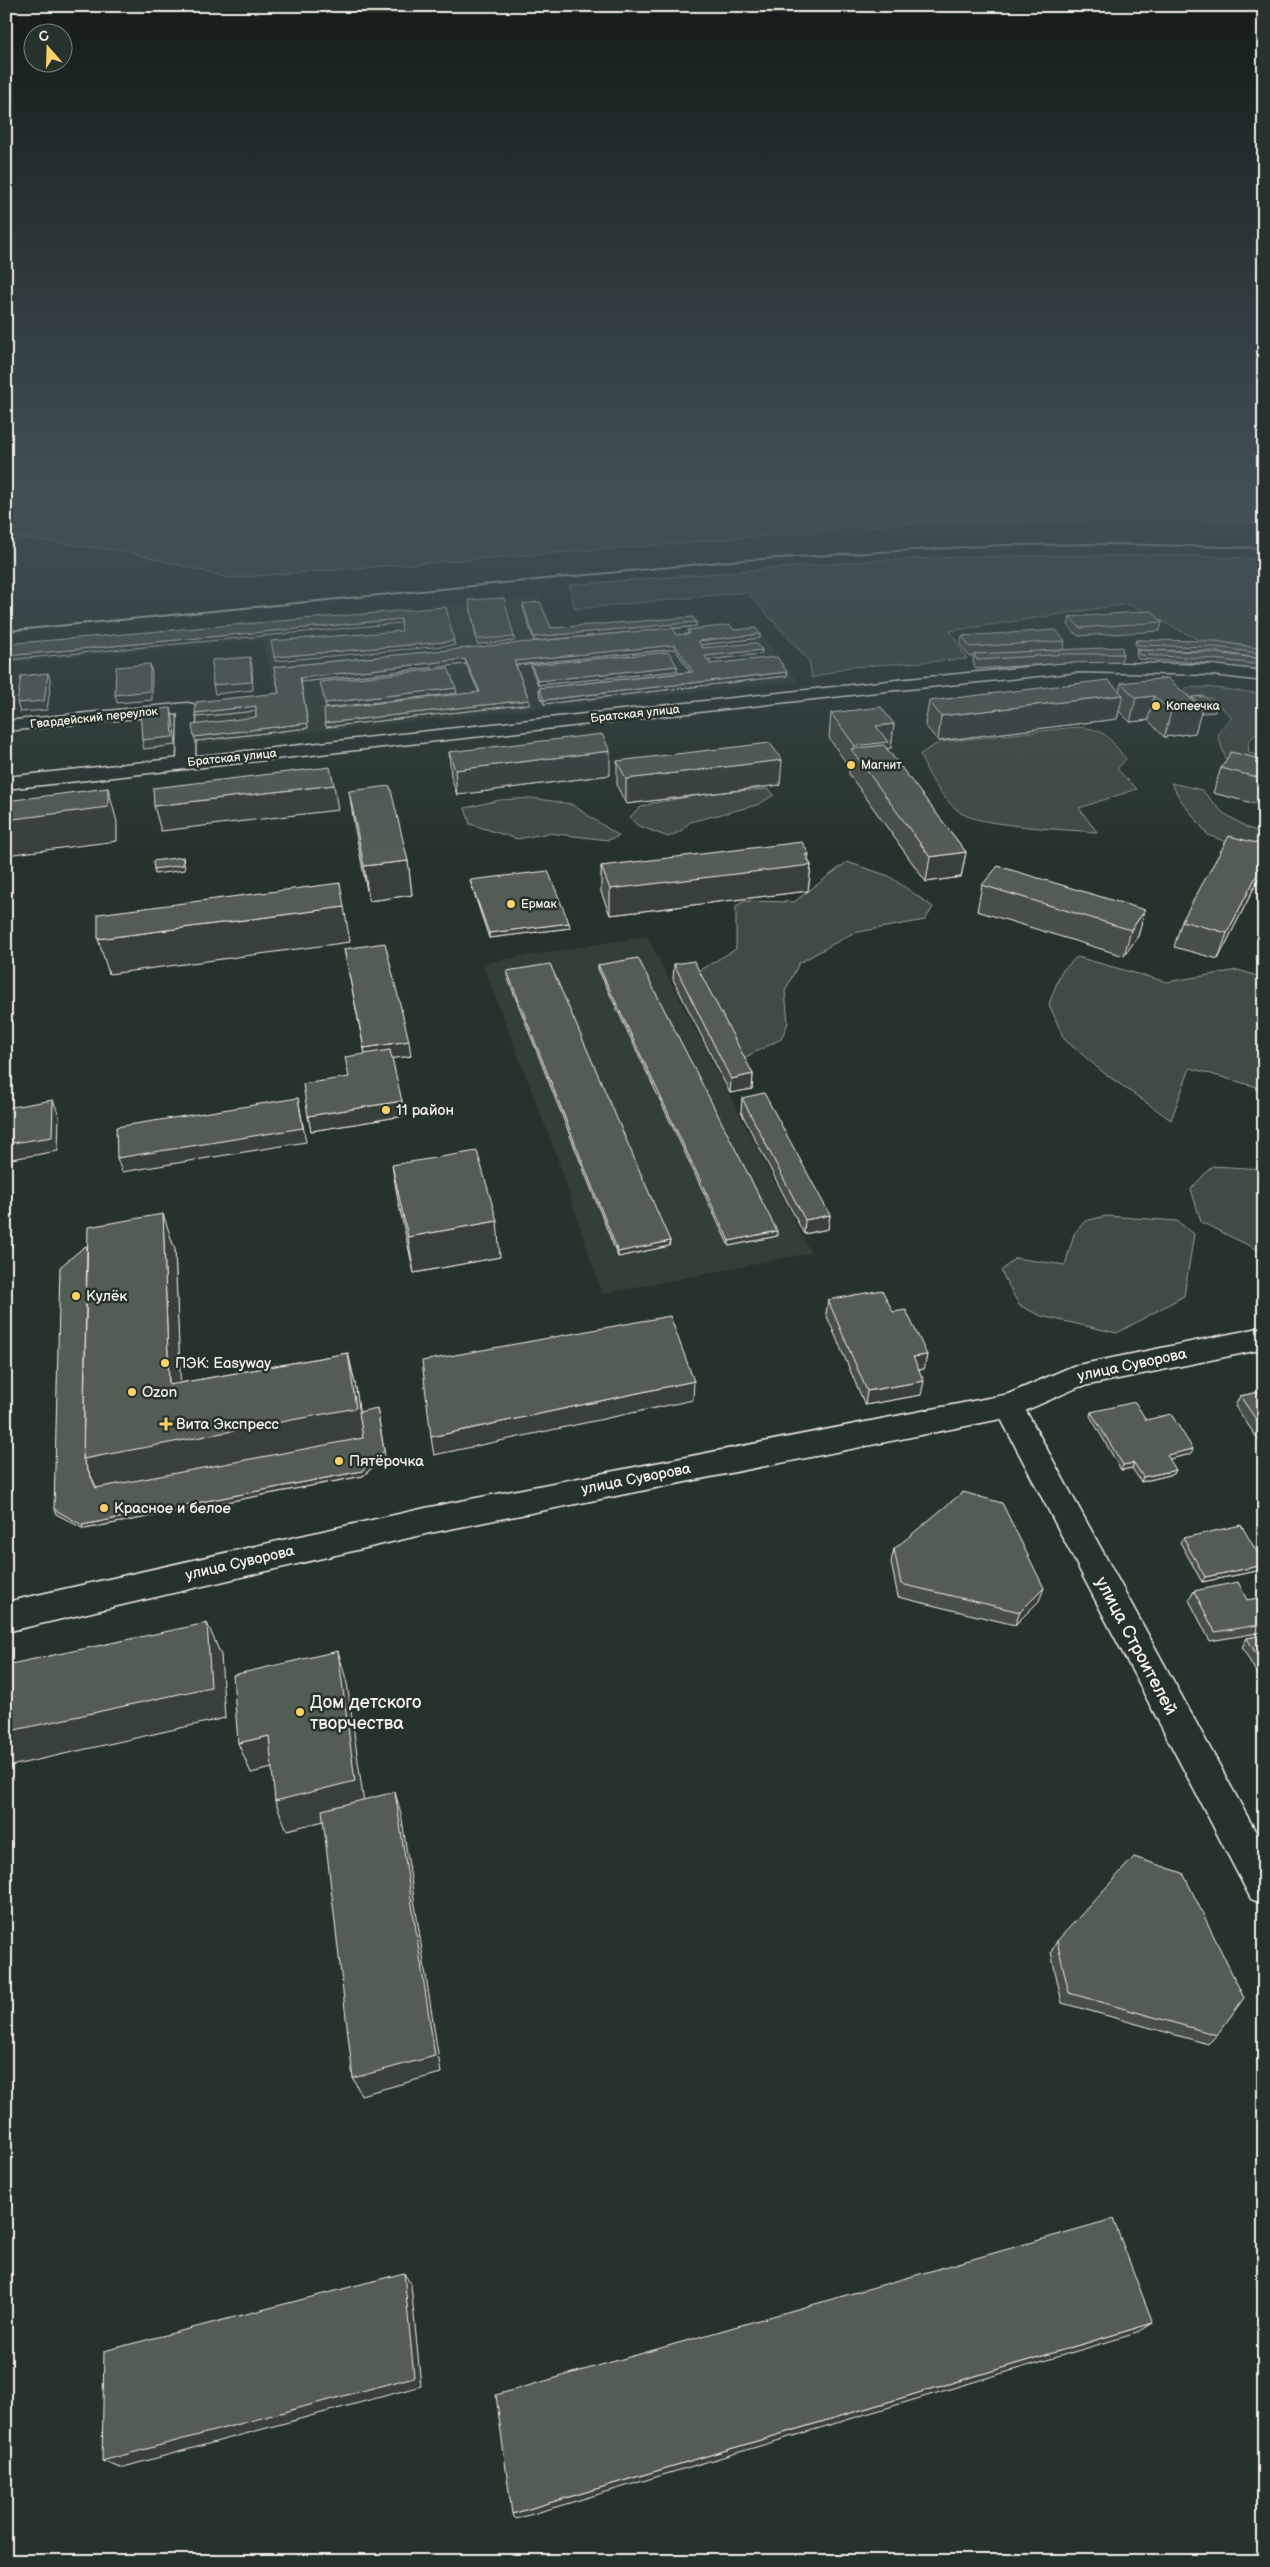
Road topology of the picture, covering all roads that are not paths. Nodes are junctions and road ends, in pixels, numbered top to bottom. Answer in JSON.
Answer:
{"nodes":[{"id":1,"x":1264,"y":676,"type":"edge"},
{"id":2,"x":6,"y":726,"type":"edge"},
{"id":3,"x":186,"y":763,"type":"junction"},
{"id":4,"x":6,"y":782,"type":"edge"},
{"id":5,"x":1264,"y":1338,"type":"edge"},
{"id":6,"x":1009,"y":1406,"type":"junction"},
{"id":7,"x":6,"y":1617,"type":"edge"},
{"id":8,"x":1264,"y":1886,"type":"edge"}],
"edges":[{"from":1,"to":3,"type":"street","name":"Братская улица"},
{"from":2,"to":3,"type":"street","name":"Гвардейский переулок"},
{"from":3,"to":4,"type":"street","name":"Братская улица"},
{"from":5,"to":6,"type":"street","name":"улица Суворова"},
{"from":6,"to":7,"type":"street","name":"улица Суворова"},
{"from":6,"to":8,"type":"street","name":"улица Строителей"}]}
